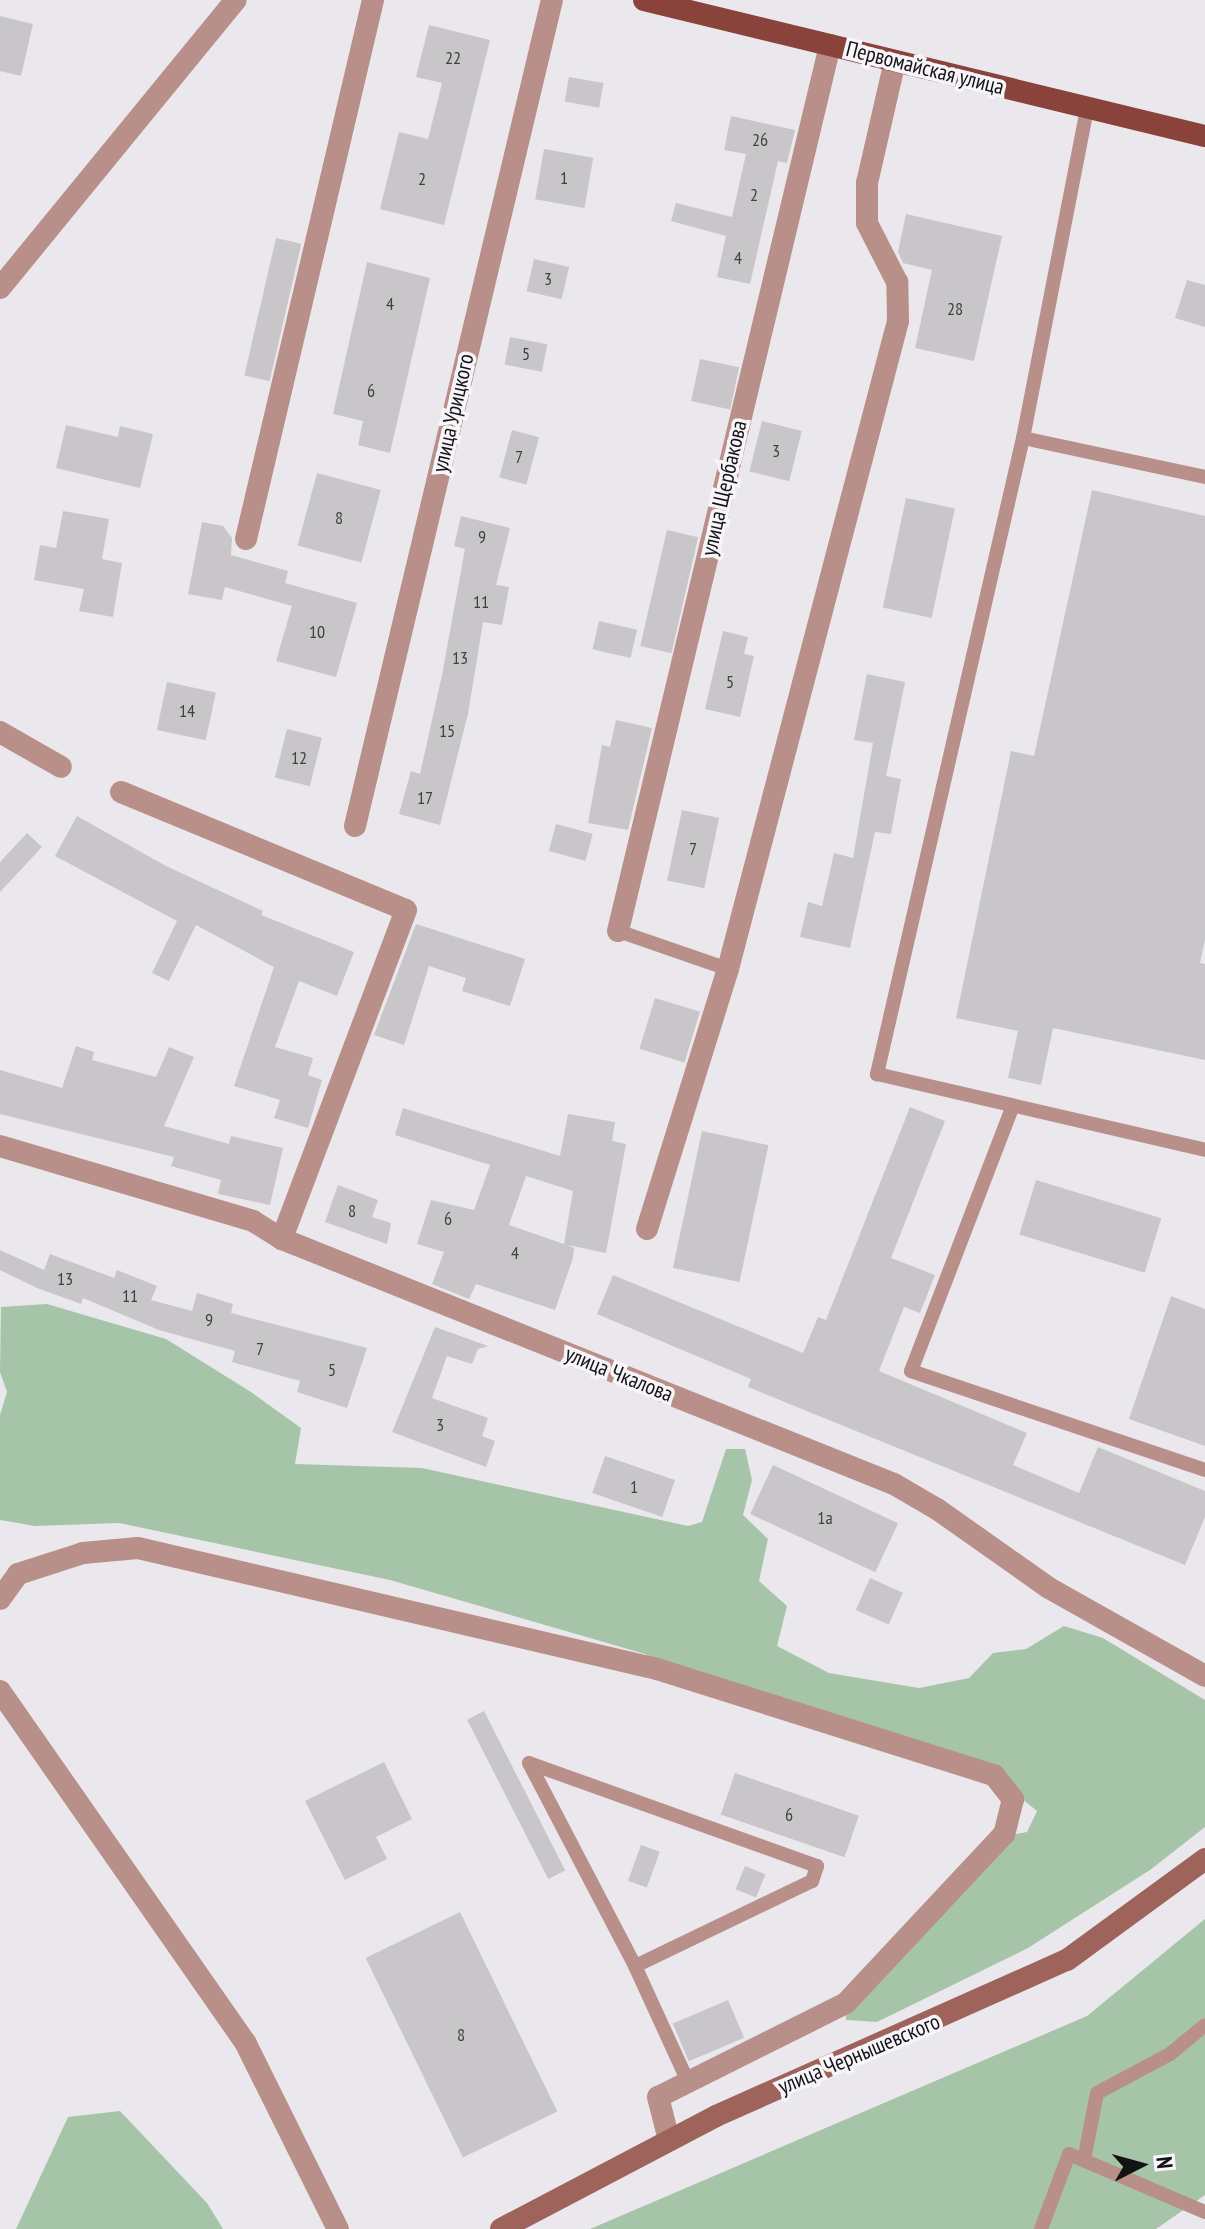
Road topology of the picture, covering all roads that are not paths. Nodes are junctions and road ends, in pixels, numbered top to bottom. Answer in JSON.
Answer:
{"nodes":[{"id":1,"x":236,"y":0,"type":"edge"},
{"id":2,"x":373,"y":0,"type":"edge"},
{"id":3,"x":552,"y":0,"type":"edge"},
{"id":4,"x":644,"y":0,"type":"edge"},
{"id":5,"x":830,"y":45,"type":"junction"},
{"id":6,"x":895,"y":61,"type":"junction"},
{"id":7,"x":1087,"y":109,"type":"junction"},
{"id":8,"x":1205,"y":136,"type":"edge"},
{"id":9,"x":0,"y":288,"type":"edge"},
{"id":10,"x":1023,"y":438,"type":"junction"},
{"id":11,"x":1205,"y":477,"type":"edge"},
{"id":12,"x":246,"y":539,"type":"dead end"},
{"id":13,"x":0,"y":732,"type":"edge"},
{"id":14,"x":61,"y":767,"type":"dead end"},
{"id":15,"x":121,"y":792,"type":"dead end"},
{"id":16,"x":355,"y":826,"type":"dead end"},
{"id":17,"x":618,"y":931,"type":"joint"},
{"id":18,"x":728,"y":969,"type":"junction"},
{"id":19,"x":1012,"y":1108,"type":"junction"},
{"id":20,"x":0,"y":1146,"type":"edge"},
{"id":21,"x":1205,"y":1150,"type":"edge"},
{"id":22,"x":647,"y":1229,"type":"dead end"},
{"id":23,"x":282,"y":1239,"type":"junction"},
{"id":24,"x":1205,"y":1470,"type":"edge"},
{"id":25,"x":0,"y":1599,"type":"edge"},
{"id":26,"x":1205,"y":1676,"type":"edge"},
{"id":27,"x":0,"y":1691,"type":"edge"},
{"id":28,"x":1205,"y":1859,"type":"edge"},
{"id":29,"x":635,"y":1966,"type":"junction"},
{"id":30,"x":1205,"y":2025,"type":"edge"},
{"id":31,"x":688,"y":2082,"type":"junction"},
{"id":32,"x":669,"y":2140,"type":"junction"},
{"id":33,"x":1084,"y":2160,"type":"junction"},
{"id":34,"x":1205,"y":2212,"type":"edge"},
{"id":35,"x":338,"y":2229,"type":"edge"},
{"id":36,"x":501,"y":2229,"type":"edge"},
{"id":37,"x":1041,"y":2229,"type":"edge"}],
"edges":[{"from":1,"to":9,"type":"street"},
{"from":2,"to":12,"type":"street"},
{"from":3,"to":16,"type":"street","name":"улица Урицкого"},
{"from":4,"to":5,"type":"main road","name":"Первомайская улица"},
{"from":5,"to":6,"type":"main road","name":"Первомайская улица"},
{"from":5,"to":17,"type":"street","name":"улица Щербакова"},
{"from":6,"to":7,"type":"main road","name":"Первомайская улица"},
{"from":6,"to":18,"type":"street"},
{"from":7,"to":8,"type":"main road","name":"Первомайская улица"},
{"from":7,"to":10,"type":"lane"},
{"from":10,"to":11,"type":"lane"},
{"from":10,"to":19,"type":"lane"},
{"from":13,"to":14,"type":"street"},
{"from":15,"to":23,"type":"street"},
{"from":17,"to":18,"type":"lane"},
{"from":18,"to":22,"type":"street"},
{"from":19,"to":21,"type":"lane"},
{"from":19,"to":24,"type":"lane"},
{"from":20,"to":23,"type":"street","name":"улица Чкалова"},
{"from":23,"to":26,"type":"street","name":"улица Чкалова"},
{"from":25,"to":31,"type":"street"},
{"from":27,"to":35,"type":"street"},
{"from":28,"to":32,"type":"main road","name":"улица Чернышевского"},
{"from":29,"to":29,"type":"lane"},
{"from":29,"to":31,"type":"lane"},
{"from":30,"to":33,"type":"lane"},
{"from":31,"to":32,"type":"street"},
{"from":32,"to":36,"type":"main road","name":"улица Чернышевского"},
{"from":33,"to":34,"type":"lane"},
{"from":33,"to":37,"type":"lane"}]}
